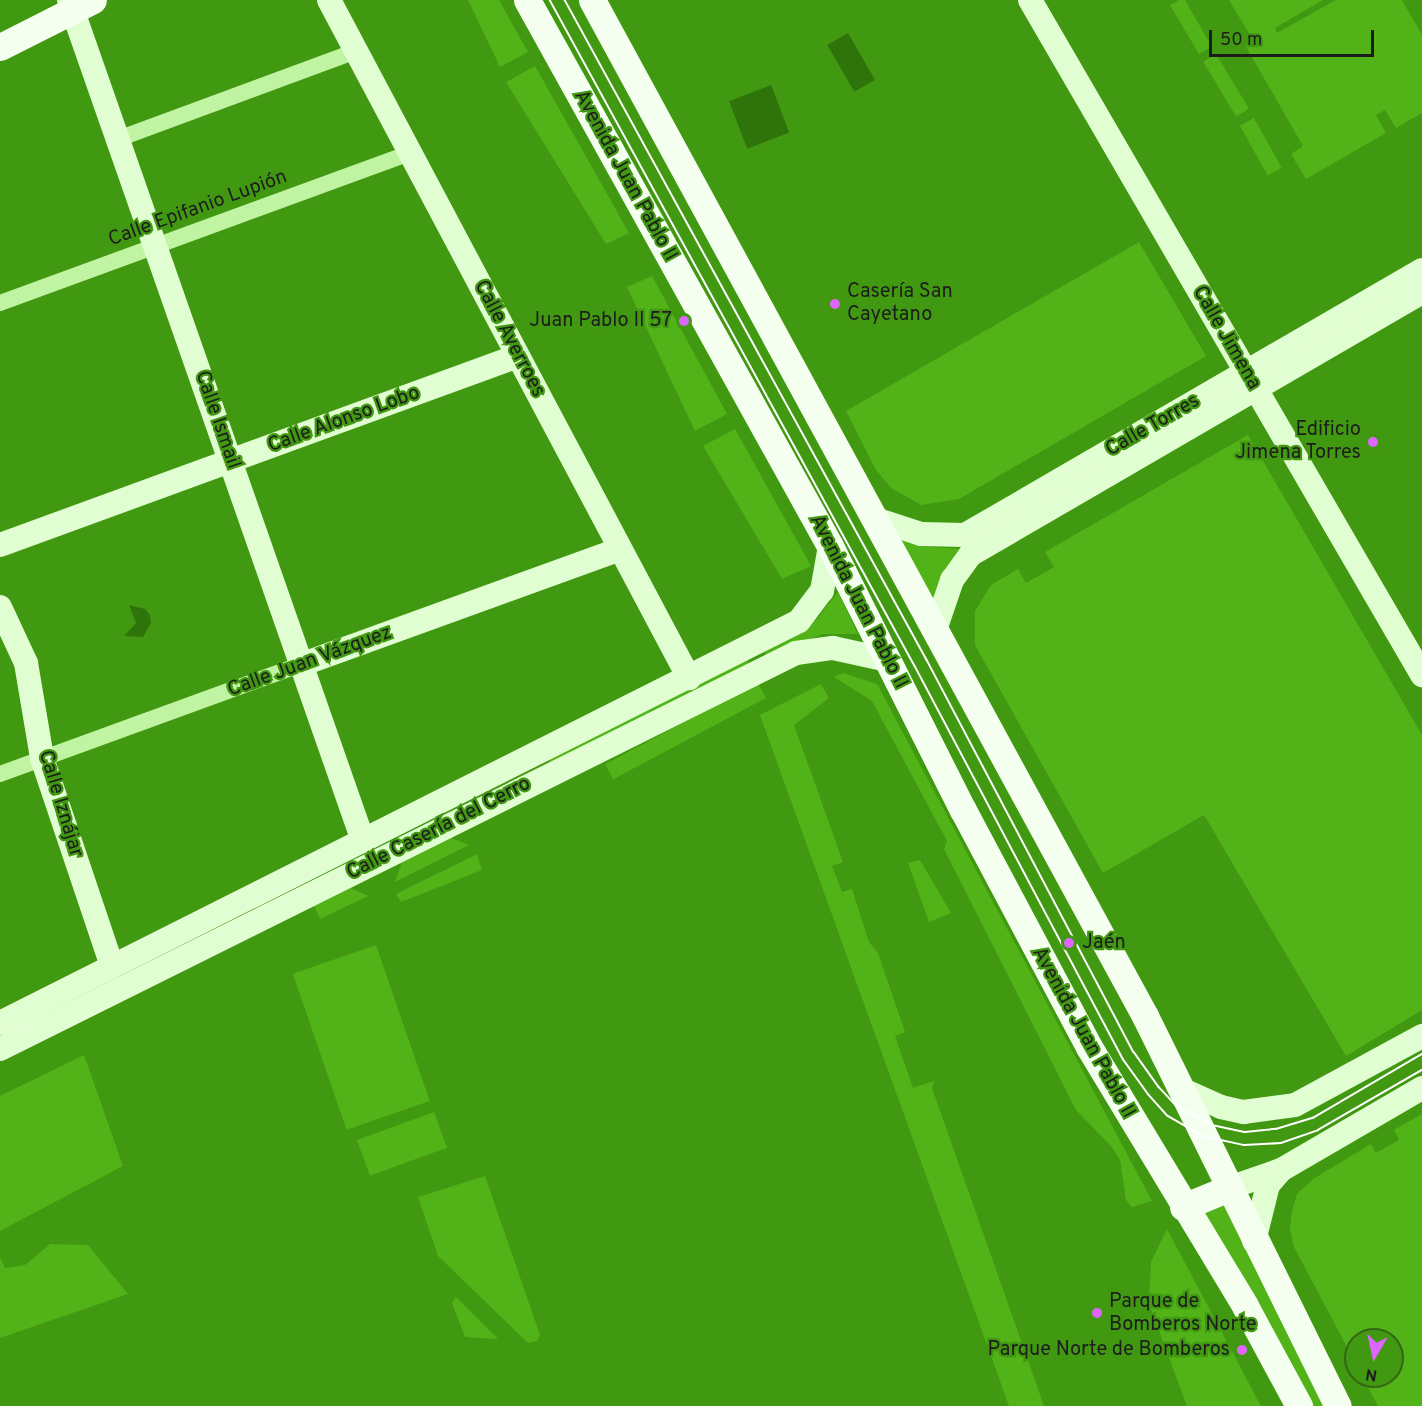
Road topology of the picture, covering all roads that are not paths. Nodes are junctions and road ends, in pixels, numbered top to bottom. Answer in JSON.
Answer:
{"nodes":[{"id":1,"x":329,"y":0,"type":"edge"},
{"id":2,"x":527,"y":0,"type":"edge"},
{"id":3,"x":592,"y":0,"type":"edge"},
{"id":4,"x":1030,"y":0,"type":"edge"},
{"id":5,"x":78,"y":3,"type":"edge"},
{"id":6,"x":0,"y":47,"type":"edge"},
{"id":7,"x":356,"y":51,"type":"junction"},
{"id":8,"x":118,"y":140,"type":"junction"},
{"id":9,"x":411,"y":153,"type":"junction"},
{"id":10,"x":156,"y":246,"type":"junction"},
{"id":11,"x":1422,"y":270,"type":"edge"},
{"id":12,"x":1422,"y":292,"type":"edge"},
{"id":13,"x":0,"y":303,"type":"edge"},
{"id":14,"x":518,"y":356,"type":"junction"},
{"id":15,"x":1251,"y":380,"type":"junction"},
{"id":16,"x":231,"y":461,"type":"junction"},
{"id":17,"x":875,"y":519,"type":"junction"},
{"id":18,"x":0,"y":545,"type":"edge"},
{"id":19,"x":830,"y":546,"type":"junction"},
{"id":20,"x":620,"y":549,"type":"junction"},
{"id":21,"x":0,"y":607,"type":"edge"},
{"id":22,"x":935,"y":630,"type":"junction"},
{"id":23,"x":888,"y":660,"type":"junction"},
{"id":24,"x":303,"y":664,"type":"junction"},
{"id":25,"x":1422,"y":675,"type":"edge"},
{"id":26,"x":689,"y":678,"type":"junction"},
{"id":27,"x":42,"y":758,"type":"junction"},
{"id":28,"x":0,"y":774,"type":"edge"},
{"id":29,"x":363,"y":841,"type":"junction"},
{"id":30,"x":112,"y":966,"type":"junction"},
{"id":31,"x":0,"y":1023,"type":"edge"},
{"id":32,"x":1422,"y":1036,"type":"edge"},
{"id":33,"x":0,"y":1049,"type":"edge"},
{"id":34,"x":1422,"y":1088,"type":"edge"},
{"id":35,"x":1183,"y":1090,"type":"junction"},
{"id":36,"x":1281,"y":1170,"type":"junction"},
{"id":37,"x":1229,"y":1188,"type":"junction"},
{"id":38,"x":1183,"y":1207,"type":"junction"},
{"id":39,"x":1254,"y":1241,"type":"junction"},
{"id":40,"x":1299,"y":1406,"type":"edge"},
{"id":41,"x":1338,"y":1406,"type":"edge"}],
"edges":[{"from":1,"to":7,"type":"street","name":"Calle Averroes"},
{"from":2,"to":19,"type":"main road","name":"Avenida Juan Pablo II"},
{"from":3,"to":17,"type":"main road"},
{"from":4,"to":15,"type":"street","name":"Calle Jimena"},
{"from":5,"to":6,"type":"main road"},
{"from":5,"to":8,"type":"street","name":"Calle Ismail"},
{"from":7,"to":8,"type":"street"},
{"from":7,"to":9,"type":"street","name":"Calle Averroes"},
{"from":8,"to":10,"type":"street","name":"Calle Ismail"},
{"from":9,"to":10,"type":"street","name":"Calle Epifanio Lupión"},
{"from":9,"to":14,"type":"street","name":"Calle Averroes"},
{"from":10,"to":13,"type":"street","name":"Calle Epifanio Lupión"},
{"from":10,"to":16,"type":"street","name":"Calle Ismail"},
{"from":11,"to":15,"type":"street","name":"Calle Torres"},
{"from":12,"to":15,"type":"street","name":"Calle Torres"},
{"from":14,"to":16,"type":"street","name":"Calle Alonso Lobo"},
{"from":14,"to":20,"type":"street","name":"Calle Averroes"},
{"from":15,"to":17,"type":"street","name":"Calle Torres"},
{"from":15,"to":22,"type":"street","name":"Calle Torres"},
{"from":15,"to":25,"type":"street","name":"Calle Jimena"},
{"from":16,"to":18,"type":"street","name":"Calle Alonso Lobo"},
{"from":16,"to":24,"type":"street","name":"Calle Ismail"},
{"from":17,"to":22,"type":"main road"},
{"from":19,"to":23,"type":"main road","name":"Avenida Juan Pablo II"},
{"from":19,"to":26,"type":"street","name":"Calle Casería del Cerro"},
{"from":20,"to":24,"type":"street","name":"Calle Juan Vázquez"},
{"from":20,"to":26,"type":"street","name":"Calle Averroes"},
{"from":21,"to":27,"type":"street","name":"Calle Iznájar"},
{"from":22,"to":35,"type":"main road"},
{"from":23,"to":33,"type":"street","name":"Calle Casería del Cerro"},
{"from":23,"to":38,"type":"main road","name":"Avenida Juan Pablo II"},
{"from":24,"to":27,"type":"street","name":"Calle Juan Vázquez"},
{"from":24,"to":29,"type":"street","name":"Calle Ismail"},
{"from":26,"to":29,"type":"street","name":"Calle Casería del Cerro"},
{"from":27,"to":28,"type":"street","name":"Calle Juan Vázquez"},
{"from":27,"to":30,"type":"street","name":"Calle Iznájar"},
{"from":29,"to":30,"type":"street","name":"Calle Casería del Cerro"},
{"from":30,"to":31,"type":"street","name":"Calle Casería del Cerro"},
{"from":32,"to":35,"type":"street"},
{"from":34,"to":36,"type":"street"},
{"from":35,"to":37,"type":"main road"},
{"from":36,"to":37,"type":"street"},
{"from":36,"to":39,"type":"street"},
{"from":37,"to":38,"type":"main road"},
{"from":37,"to":39,"type":"main road"},
{"from":38,"to":40,"type":"main road","name":"Avenida Juan Pablo II"},
{"from":39,"to":41,"type":"main road"}]}
